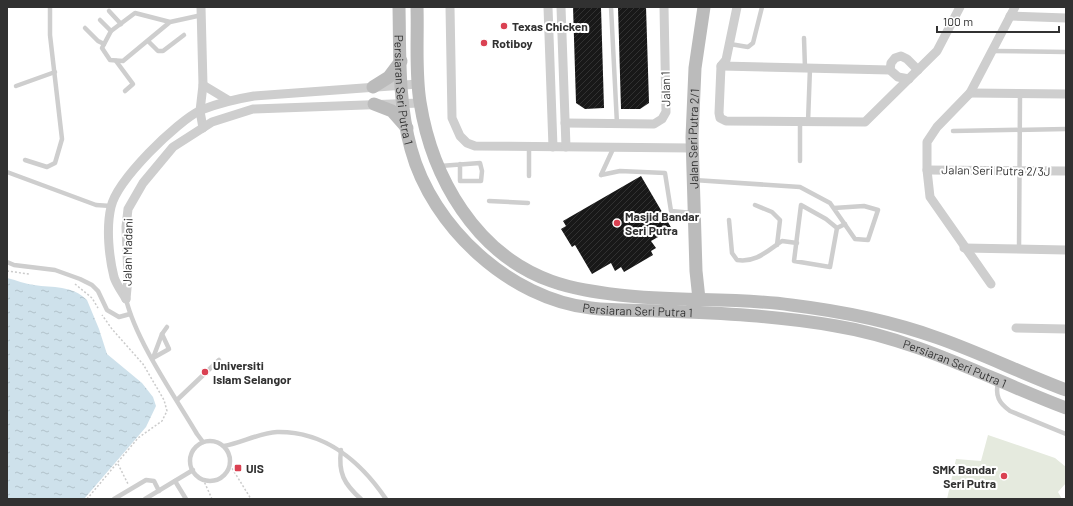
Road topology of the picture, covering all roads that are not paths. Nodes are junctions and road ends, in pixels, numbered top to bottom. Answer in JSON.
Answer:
{"nodes":[{"id":1,"x":50,"y":7,"type":"edge"},
{"id":2,"x":392,"y":7,"type":"edge"},
{"id":3,"x":399,"y":7,"type":"edge"},
{"id":4,"x":417,"y":7,"type":"edge"},
{"id":5,"x":450,"y":7,"type":"edge"},
{"id":6,"x":548,"y":7,"type":"edge"},
{"id":7,"x":561,"y":7,"type":"edge"},
{"id":8,"x":611,"y":7,"type":"edge"},
{"id":9,"x":664,"y":7,"type":"edge"},
{"id":10,"x":704,"y":7,"type":"edge"},
{"id":11,"x":736,"y":7,"type":"edge"},
{"id":12,"x":762,"y":7,"type":"edge"},
{"id":13,"x":960,"y":7,"type":"edge"},
{"id":14,"x":1015,"y":7,"type":"edge"},
{"id":15,"x":110,"y":11,"type":"dead end"},
{"id":16,"x":202,"y":11,"type":"edge"},
{"id":17,"x":1010,"y":16,"type":"junction"},
{"id":18,"x":1066,"y":18,"type":"edge"},
{"id":19,"x":100,"y":20,"type":"dead end"},
{"id":20,"x":170,"y":22,"type":"junction"},
{"id":21,"x":400,"y":22,"type":"junction"},
{"id":22,"x":121,"y":24,"type":"junction"},
{"id":23,"x":85,"y":28,"type":"dead end"},
{"id":24,"x":111,"y":31,"type":"junction"},
{"id":25,"x":184,"y":34,"type":"dead end"},
{"id":26,"x":804,"y":38,"type":"dead end"},
{"id":27,"x":148,"y":41,"type":"junction"},
{"id":28,"x":104,"y":44,"type":"junction"},
{"id":29,"x":730,"y":44,"type":"junction"},
{"id":30,"x":992,"y":51,"type":"junction"},
{"id":31,"x":1066,"y":52,"type":"edge"},
{"id":32,"x":116,"y":61,"type":"junction"},
{"id":33,"x":400,"y":61,"type":"junction"},
{"id":34,"x":721,"y":66,"type":"junction"},
{"id":35,"x":807,"y":68,"type":"junction"},
{"id":36,"x":890,"y":70,"type":"junction"},
{"id":37,"x":918,"y":70,"type":"junction"},
{"id":38,"x":55,"y":72,"type":"junction"},
{"id":39,"x":909,"y":79,"type":"junction"},
{"id":40,"x":401,"y":84,"type":"junction"},
{"id":41,"x":418,"y":84,"type":"junction"},
{"id":42,"x":203,"y":85,"type":"junction"},
{"id":43,"x":16,"y":86,"type":"dead end"},
{"id":44,"x":373,"y":87,"type":"junction"},
{"id":45,"x":125,"y":91,"type":"dead end"},
{"id":46,"x":970,"y":93,"type":"junction"},
{"id":47,"x":1020,"y":94,"type":"junction"},
{"id":48,"x":1066,"y":94,"type":"edge"},
{"id":49,"x":228,"y":100,"type":"junction"},
{"id":50,"x":403,"y":103,"type":"junction"},
{"id":51,"x":420,"y":103,"type":"junction"},
{"id":52,"x":374,"y":104,"type":"junction"},
{"id":53,"x":200,"y":111,"type":"junction"},
{"id":54,"x":804,"y":122,"type":"junction"},
{"id":55,"x":565,"y":123,"type":"junction"},
{"id":56,"x":617,"y":124,"type":"junction"},
{"id":57,"x":203,"y":128,"type":"junction"},
{"id":58,"x":1020,"y":129,"type":"junction"},
{"id":59,"x":1066,"y":129,"type":"edge"},
{"id":60,"x":407,"y":130,"type":"junction"},
{"id":61,"x":953,"y":131,"type":"dead end"},
{"id":62,"x":529,"y":147,"type":"junction"},
{"id":63,"x":552,"y":147,"type":"junction"},
{"id":64,"x":566,"y":147,"type":"junction"},
{"id":65,"x":692,"y":148,"type":"junction"},
{"id":66,"x":613,"y":149,"type":"junction"},
{"id":67,"x":25,"y":160,"type":"dead end"},
{"id":68,"x":800,"y":161,"type":"dead end"},
{"id":69,"x":460,"y":164,"type":"junction"},
{"id":70,"x":438,"y":166,"type":"junction"},
{"id":71,"x":927,"y":170,"type":"junction"},
{"id":72,"x":1019,"y":170,"type":"junction"},
{"id":73,"x":1066,"y":171,"type":"edge"},
{"id":74,"x":7,"y":172,"type":"edge"},
{"id":75,"x":529,"y":176,"type":"dead end"},
{"id":76,"x":693,"y":180,"type":"junction"},
{"id":77,"x":489,"y":200,"type":"dead end"},
{"id":78,"x":528,"y":203,"type":"dead end"},
{"id":79,"x":755,"y":205,"type":"dead end"},
{"id":80,"x":111,"y":206,"type":"junction"},
{"id":81,"x":834,"y":208,"type":"junction"},
{"id":82,"x":693,"y":213,"type":"junction"},
{"id":83,"x":729,"y":220,"type":"dead end"},
{"id":84,"x":844,"y":224,"type":"junction"},
{"id":85,"x":837,"y":228,"type":"junction"},
{"id":86,"x":797,"y":243,"type":"junction"},
{"id":87,"x":777,"y":245,"type":"junction"},
{"id":88,"x":964,"y":248,"type":"junction"},
{"id":89,"x":1019,"y":249,"type":"junction"},
{"id":90,"x":1066,"y":250,"type":"edge"},
{"id":91,"x":127,"y":254,"type":"junction"},
{"id":92,"x":111,"y":255,"type":"junction"},
{"id":93,"x":7,"y":262,"type":"edge"},
{"id":94,"x":696,"y":279,"type":"junction"},
{"id":95,"x":991,"y":284,"type":"dead end"},
{"id":96,"x":661,"y":298,"type":"junction"},
{"id":97,"x":126,"y":299,"type":"junction"},
{"id":98,"x":696,"y":300,"type":"junction"},
{"id":99,"x":730,"y":300,"type":"junction"},
{"id":100,"x":648,"y":310,"type":"junction"},
{"id":101,"x":130,"y":314,"type":"junction"},
{"id":102,"x":763,"y":317,"type":"junction"},
{"id":103,"x":167,"y":327,"type":"dead end"},
{"id":104,"x":1016,"y":328,"type":"dead end"},
{"id":105,"x":1066,"y":329,"type":"edge"},
{"id":106,"x":162,"y":334,"type":"junction"},
{"id":107,"x":153,"y":358,"type":"junction"},
{"id":108,"x":219,"y":360,"type":"dead end"},
{"id":109,"x":999,"y":379,"type":"junction"},
{"id":110,"x":1066,"y":390,"type":"edge"},
{"id":111,"x":177,"y":400,"type":"junction"},
{"id":112,"x":1066,"y":408,"type":"edge"},
{"id":113,"x":1066,"y":434,"type":"edge"},
{"id":114,"x":203,"y":442,"type":"junction"},
{"id":115,"x":224,"y":446,"type":"junction"},
{"id":116,"x":341,"y":450,"type":"junction"},
{"id":117,"x":193,"y":470,"type":"junction"},
{"id":118,"x":175,"y":481,"type":"junction"},
{"id":119,"x":159,"y":490,"type":"junction"},
{"id":120,"x":114,"y":499,"type":"edge"},
{"id":121,"x":145,"y":499,"type":"edge"},
{"id":122,"x":186,"y":499,"type":"edge"},
{"id":123,"x":361,"y":499,"type":"edge"},
{"id":124,"x":386,"y":499,"type":"edge"}],
"edges":[{"from":1,"to":38,"type":"lane"},
{"from":2,"to":21,"type":"street"},
{"from":3,"to":21,"type":"street","name":"Persiaran Seri Putra 1"},
{"from":4,"to":41,"type":"street","name":"Persiaran Seri Putra 1"},
{"from":5,"to":62,"type":"street"},
{"from":6,"to":63,"type":"street"},
{"from":7,"to":55,"type":"street"},
{"from":8,"to":56,"type":"lane"},
{"from":9,"to":56,"type":"street","name":"Jalan 1"},
{"from":10,"to":65,"type":"street","name":"Jalan Seri Putra 2/1"},
{"from":11,"to":29,"type":"street"},
{"from":12,"to":29,"type":"lane"},
{"from":13,"to":37,"type":"street"},
{"from":14,"to":17,"type":"street"},
{"from":15,"to":22,"type":"lane"},
{"from":16,"to":20,"type":"lane"},
{"from":16,"to":42,"type":"street"},
{"from":17,"to":18,"type":"street"},
{"from":17,"to":30,"type":"street"},
{"from":19,"to":24,"type":"lane"},
{"from":20,"to":22,"type":"lane"},
{"from":20,"to":27,"type":"lane"},
{"from":21,"to":33,"type":"street","name":"Persiaran Seri Putra 1"},
{"from":22,"to":24,"type":"lane"},
{"from":23,"to":28,"type":"lane"},
{"from":24,"to":28,"type":"lane"},
{"from":25,"to":27,"type":"lane"},
{"from":26,"to":35,"type":"lane"},
{"from":27,"to":32,"type":"lane"},
{"from":28,"to":32,"type":"lane"},
{"from":29,"to":34,"type":"street"},
{"from":30,"to":31,"type":"lane"},
{"from":30,"to":46,"type":"street"},
{"from":32,"to":45,"type":"lane"},
{"from":33,"to":40,"type":"street","name":"Persiaran Seri Putra 1"},
{"from":33,"to":44,"type":"street"},
{"from":34,"to":35,"type":"street"},
{"from":34,"to":54,"type":"street"},
{"from":35,"to":36,"type":"street"},
{"from":35,"to":54,"type":"lane"},
{"from":36,"to":37,"type":"street"},
{"from":36,"to":39,"type":"street"},
{"from":37,"to":39,"type":"street"},
{"from":38,"to":43,"type":"lane"},
{"from":38,"to":67,"type":"lane"},
{"from":39,"to":54,"type":"street"},
{"from":40,"to":41,"type":"street","name":"Jalan Madani"},
{"from":40,"to":44,"type":"street","name":"Jalan Madani"},
{"from":40,"to":50,"type":"street","name":"Persiaran Seri Putra 1"},
{"from":41,"to":51,"type":"street","name":"Persiaran Seri Putra 1"},
{"from":42,"to":49,"type":"street"},
{"from":42,"to":53,"type":"street"},
{"from":44,"to":49,"type":"street","name":"Jalan Madani"},
{"from":46,"to":47,"type":"street"},
{"from":46,"to":71,"type":"street"},
{"from":47,"to":48,"type":"street"},
{"from":47,"to":58,"type":"lane"},
{"from":49,"to":53,"type":"street","name":"Jalan Madani"},
{"from":50,"to":51,"type":"street","name":"Jalan Madani"},
{"from":50,"to":52,"type":"street","name":"Jalan Madani"},
{"from":50,"to":60,"type":"street","name":"Persiaran Seri Putra 1"},
{"from":51,"to":70,"type":"street","name":"Persiaran Seri Putra 1"},
{"from":52,"to":57,"type":"street","name":"Jalan Madani"},
{"from":52,"to":60,"type":"street"},
{"from":53,"to":57,"type":"street"},
{"from":53,"to":80,"type":"street","name":"Jalan Madani"},
{"from":54,"to":68,"type":"lane"},
{"from":55,"to":56,"type":"street","name":"Jalan 1"},
{"from":55,"to":64,"type":"street"},
{"from":57,"to":91,"type":"street","name":"Jalan Madani"},
{"from":58,"to":59,"type":"lane"},
{"from":58,"to":61,"type":"lane"},
{"from":58,"to":72,"type":"lane"},
{"from":60,"to":100,"type":"street","name":"Persiaran Seri Putra 1"},
{"from":62,"to":63,"type":"street"},
{"from":62,"to":75,"type":"lane"},
{"from":63,"to":64,"type":"street"},
{"from":64,"to":66,"type":"street"},
{"from":65,"to":66,"type":"street"},
{"from":65,"to":76,"type":"street","name":"Jalan Seri Putra 2/1"},
{"from":66,"to":82,"type":"lane"},
{"from":69,"to":69,"type":"lane"},
{"from":69,"to":70,"type":"lane"},
{"from":70,"to":96,"type":"street","name":"Persiaran Seri Putra 1"},
{"from":71,"to":72,"type":"street","name":"Jalan Seri Putra 2/3J"},
{"from":71,"to":88,"type":"street"},
{"from":72,"to":73,"type":"street","name":"Jalan Seri Putra 2/3J"},
{"from":72,"to":89,"type":"lane"},
{"from":74,"to":80,"type":"lane"},
{"from":76,"to":81,"type":"lane"},
{"from":76,"to":82,"type":"street","name":"Jalan Seri Putra 2/1"},
{"from":77,"to":78,"type":"lane"},
{"from":79,"to":87,"type":"lane"},
{"from":80,"to":92,"type":"street","name":"Jalan Madani"},
{"from":81,"to":84,"type":"lane"},
{"from":81,"to":84,"type":"lane"},
{"from":82,"to":94,"type":"street","name":"Jalan Seri Putra 2/1"},
{"from":83,"to":87,"type":"lane"},
{"from":84,"to":85,"type":"lane"},
{"from":85,"to":86,"type":"lane"},
{"from":85,"to":86,"type":"lane"},
{"from":86,"to":87,"type":"lane"},
{"from":88,"to":89,"type":"street"},
{"from":88,"to":95,"type":"street"},
{"from":89,"to":90,"type":"street"},
{"from":91,"to":92,"type":"street"},
{"from":91,"to":97,"type":"street","name":"Jalan Madani"},
{"from":92,"to":97,"type":"street","name":"Jalan Madani"},
{"from":93,"to":101,"type":"lane"},
{"from":94,"to":96,"type":"street"},
{"from":94,"to":98,"type":"street","name":"Jalan Seri Putra 2/1"},
{"from":94,"to":99,"type":"street"},
{"from":96,"to":98,"type":"street","name":"Persiaran Seri Putra 1"},
{"from":97,"to":101,"type":"lane"},
{"from":98,"to":99,"type":"street","name":"Persiaran Seri Putra 1"},
{"from":98,"to":100,"type":"street"},
{"from":98,"to":102,"type":"street"},
{"from":99,"to":110,"type":"street","name":"Persiaran Seri Putra 1"},
{"from":100,"to":102,"type":"street","name":"Persiaran Seri Putra 1"},
{"from":101,"to":107,"type":"lane"},
{"from":102,"to":109,"type":"street","name":"Persiaran Seri Putra 1"},
{"from":103,"to":106,"type":"lane"},
{"from":104,"to":105,"type":"street"},
{"from":106,"to":107,"type":"lane"},
{"from":106,"to":107,"type":"lane"},
{"from":107,"to":111,"type":"lane"},
{"from":108,"to":111,"type":"lane"},
{"from":109,"to":112,"type":"street","name":"Persiaran Seri Putra 1"},
{"from":109,"to":113,"type":"lane"},
{"from":111,"to":114,"type":"lane"},
{"from":114,"to":115,"type":"lane"},
{"from":114,"to":117,"type":"lane"},
{"from":115,"to":116,"type":"lane"},
{"from":115,"to":117,"type":"lane"},
{"from":116,"to":123,"type":"lane"},
{"from":116,"to":124,"type":"lane"},
{"from":117,"to":118,"type":"lane"},
{"from":118,"to":119,"type":"lane"},
{"from":118,"to":122,"type":"lane"},
{"from":119,"to":120,"type":"lane"},
{"from":119,"to":121,"type":"lane"}]}
